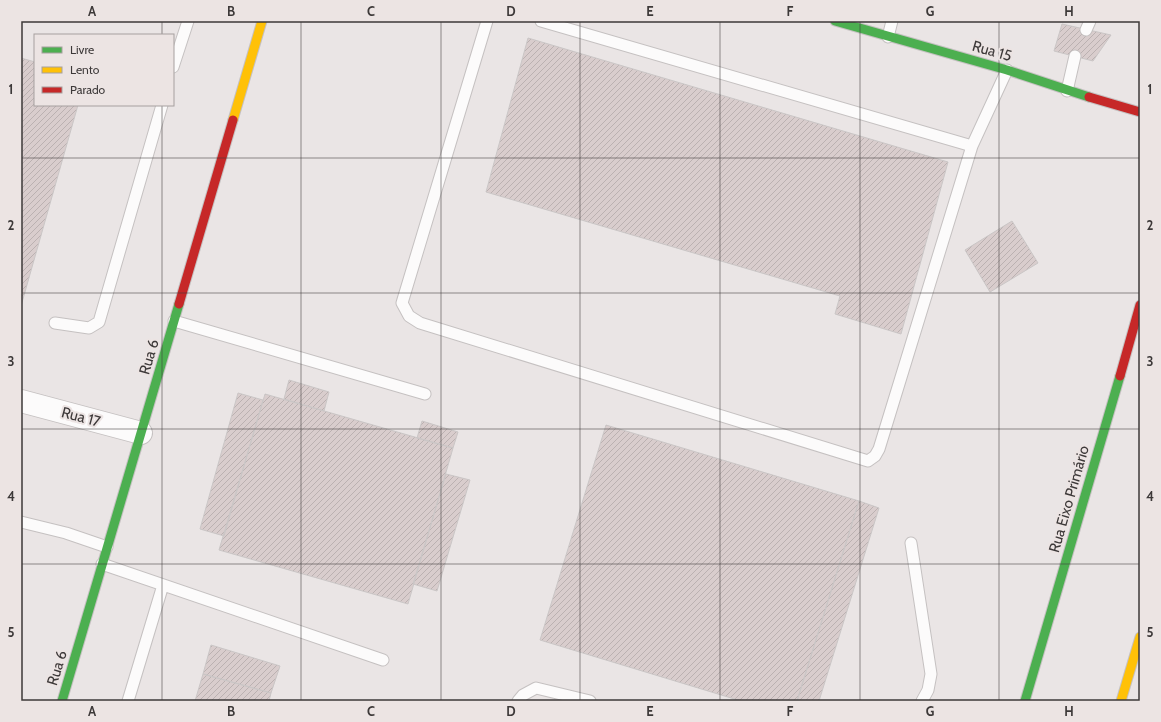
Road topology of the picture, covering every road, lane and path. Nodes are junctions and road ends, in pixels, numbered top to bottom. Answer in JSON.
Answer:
{"nodes":[{"id":1,"x":188,"y":21,"type":"edge"},
{"id":2,"x":262,"y":21,"type":"edge"},
{"id":3,"x":487,"y":21,"type":"edge"},
{"id":4,"x":541,"y":21,"type":"edge"},
{"id":5,"x":835,"y":21,"type":"edge"},
{"id":6,"x":892,"y":21,"type":"edge"},
{"id":7,"x":888,"y":37,"type":"junction"},
{"id":8,"x":1075,"y":56,"type":"dead end"},
{"id":9,"x":174,"y":64,"type":"edge"},
{"id":10,"x":1007,"y":70,"type":"junction"},
{"id":11,"x":1067,"y":91,"type":"junction"},
{"id":12,"x":162,"y":106,"type":"edge"},
{"id":13,"x":1140,"y":112,"type":"edge"},
{"id":14,"x":972,"y":146,"type":"junction"},
{"id":15,"x":1140,"y":305,"type":"edge"},
{"id":16,"x":174,"y":321,"type":"junction"},
{"id":17,"x":55,"y":323,"type":"dead end"},
{"id":18,"x":425,"y":394,"type":"dead end"},
{"id":19,"x":21,"y":401,"type":"edge"},
{"id":20,"x":141,"y":434,"type":"junction"},
{"id":21,"x":21,"y":522,"type":"edge"},
{"id":22,"x":911,"y":543,"type":"dead end"},
{"id":23,"x":107,"y":547,"type":"junction"},
{"id":24,"x":102,"y":564,"type":"junction"},
{"id":25,"x":163,"y":585,"type":"junction"},
{"id":26,"x":1140,"y":637,"type":"edge"},
{"id":27,"x":383,"y":660,"type":"dead end"},
{"id":28,"x":62,"y":701,"type":"edge"},
{"id":29,"x":128,"y":701,"type":"edge"},
{"id":30,"x":518,"y":701,"type":"edge"},
{"id":31,"x":590,"y":701,"type":"edge"},
{"id":32,"x":922,"y":701,"type":"edge"},
{"id":33,"x":1025,"y":701,"type":"edge"},
{"id":34,"x":1121,"y":701,"type":"edge"}],
"edges":[{"from":1,"to":9,"type":"lane"},
{"from":2,"to":16,"type":"street","name":"Rua 6"},
{"from":3,"to":14,"type":"lane"},
{"from":4,"to":14,"type":"lane"},
{"from":5,"to":7,"type":"street","name":"Rua 15"},
{"from":6,"to":7,"type":"lane"},
{"from":7,"to":10,"type":"street","name":"Rua 15"},
{"from":8,"to":11,"type":"lane"},
{"from":10,"to":11,"type":"street","name":"Rua 15"},
{"from":10,"to":14,"type":"lane"},
{"from":11,"to":13,"type":"street","name":"Rua 15"},
{"from":12,"to":17,"type":"lane"},
{"from":15,"to":33,"type":"street","name":"Rua Eixo Primário"},
{"from":16,"to":18,"type":"lane"},
{"from":16,"to":20,"type":"street","name":"Rua 6"},
{"from":19,"to":20,"type":"street","name":"Rua 17"},
{"from":20,"to":23,"type":"street","name":"Rua 6"},
{"from":21,"to":23,"type":"lane"},
{"from":22,"to":32,"type":"lane"},
{"from":23,"to":24,"type":"street","name":"Rua 6"},
{"from":24,"to":25,"type":"lane"},
{"from":24,"to":28,"type":"street","name":"Rua 6"},
{"from":25,"to":27,"type":"lane"},
{"from":25,"to":29,"type":"lane"},
{"from":26,"to":34,"type":"street"},
{"from":30,"to":31,"type":"lane"}]}
